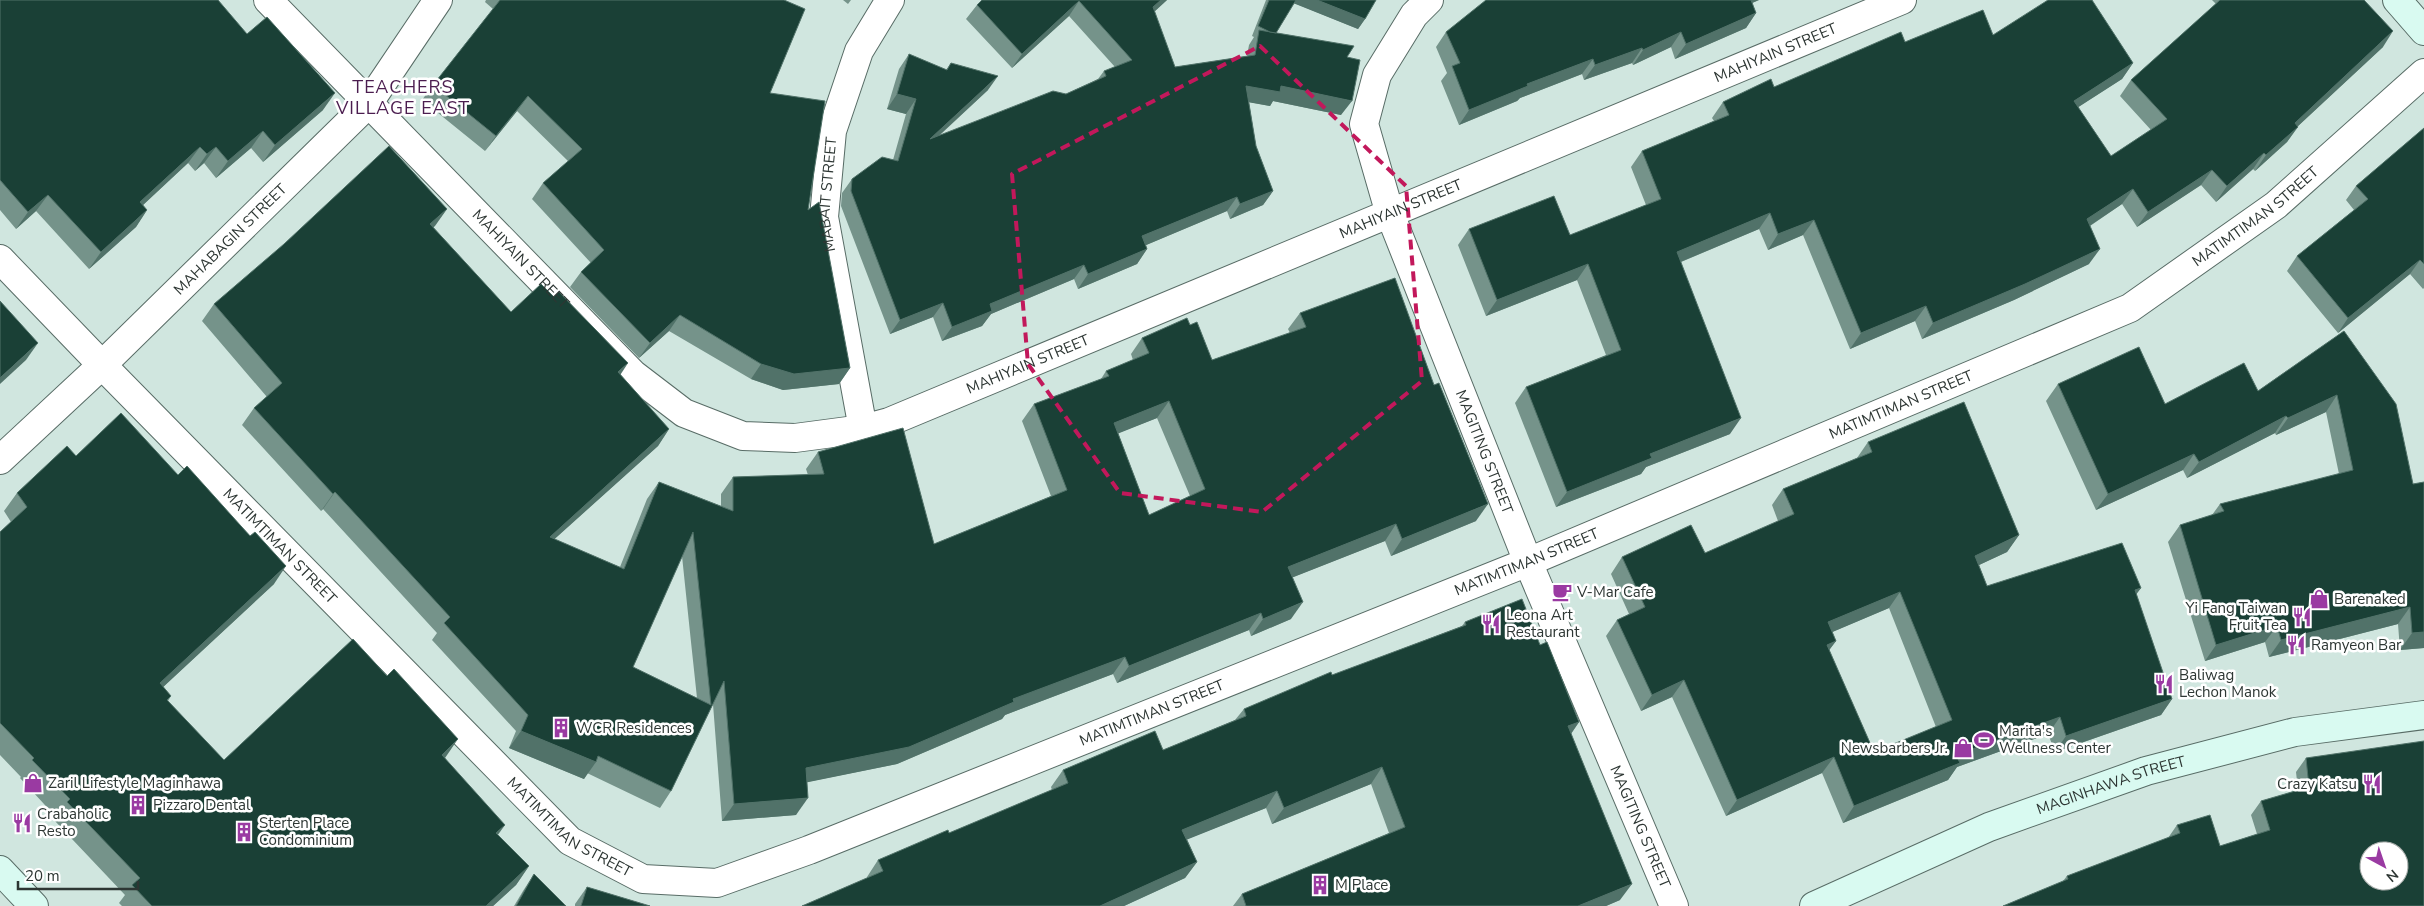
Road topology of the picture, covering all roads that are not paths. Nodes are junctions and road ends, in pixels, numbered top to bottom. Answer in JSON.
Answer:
{"nodes":[{"id":1,"x":268,"y":0,"type":"edge"},
{"id":2,"x":438,"y":0,"type":"edge"},
{"id":3,"x":890,"y":0,"type":"edge"},
{"id":4,"x":1430,"y":0,"type":"edge"},
{"id":5,"x":1902,"y":0,"type":"edge"},
{"id":6,"x":2397,"y":0,"type":"edge"},
{"id":7,"x":2424,"y":31,"type":"edge"},
{"id":8,"x":2424,"y":73,"type":"edge"},
{"id":9,"x":368,"y":104,"type":"junction"},
{"id":10,"x":1390,"y":214,"type":"junction"},
{"id":11,"x":0,"y":259,"type":"edge"},
{"id":12,"x":102,"y":365,"type":"junction"},
{"id":13,"x":863,"y":429,"type":"junction"},
{"id":14,"x":0,"y":460,"type":"edge"},
{"id":15,"x":1528,"y":562,"type":"junction"},
{"id":16,"x":2424,"y":715,"type":"edge"},
{"id":17,"x":0,"y":870,"type":"edge"},
{"id":18,"x":34,"y":906,"type":"edge"},
{"id":19,"x":1674,"y":906,"type":"edge"},
{"id":20,"x":1814,"y":906,"type":"edge"}],
"edges":[{"from":1,"to":9,"type":"street","name":"MAHIYAIN STREET"},
{"from":2,"to":9,"type":"street","name":"MAHABAGIN STREET"},
{"from":3,"to":13,"type":"street","name":"MABAIT STREET"},
{"from":4,"to":10,"type":"street","name":"MAGITING STREET"},
{"from":5,"to":10,"type":"street","name":"MAHIYAIN STREET"},
{"from":6,"to":7,"type":"street"},
{"from":8,"to":15,"type":"street","name":"MATIMTIMAN STREET"},
{"from":9,"to":12,"type":"street","name":"MAHABAGIN STREET"},
{"from":9,"to":13,"type":"street","name":"MAHIYAIN STREET"},
{"from":10,"to":13,"type":"street","name":"MAHIYAIN STREET"},
{"from":10,"to":15,"type":"street","name":"MAGITING STREET"},
{"from":11,"to":12,"type":"street","name":"MATIMTIMAN STREET"},
{"from":12,"to":14,"type":"street","name":"MAHABAGIN STREET"},
{"from":12,"to":15,"type":"street","name":"MATIMTIMAN STREET"},
{"from":15,"to":19,"type":"street","name":"MAGITING STREET"},
{"from":16,"to":20,"type":"street","name":"MAGINHAWA STREET"},
{"from":17,"to":18,"type":"street"}]}
